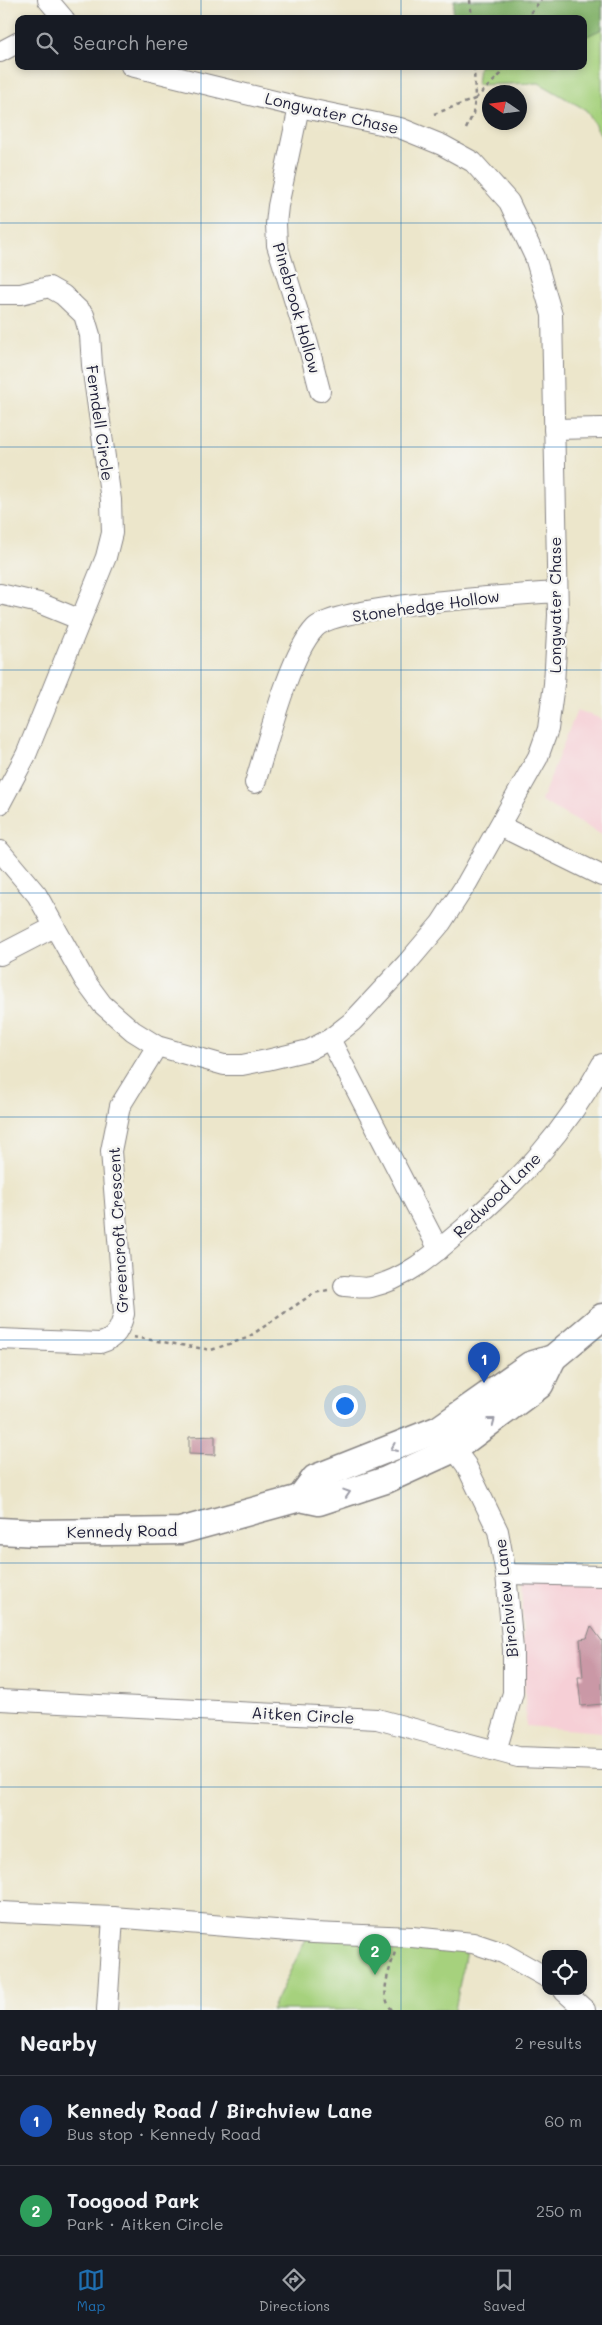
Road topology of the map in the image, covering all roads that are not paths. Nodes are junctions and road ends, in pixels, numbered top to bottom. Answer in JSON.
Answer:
{"nodes":[{"id":1,"x":48,"y":0,"type":"edge"},
{"id":2,"x":61,"y":15,"type":"edge"},
{"id":3,"x":15,"y":44,"type":"edge"},
{"id":4,"x":0,"y":52,"type":"edge"},
{"id":5,"x":148,"y":70,"type":"edge"},
{"id":6,"x":299,"y":106,"type":"junction"},
{"id":7,"x":0,"y":294,"type":"edge"},
{"id":8,"x":320,"y":391,"type":"dead end"},
{"id":9,"x":602,"y":428,"type":"edge"},
{"id":10,"x":554,"y":429,"type":"junction"},
{"id":11,"x":557,"y":592,"type":"junction"},
{"id":12,"x":0,"y":594,"type":"edge"},
{"id":13,"x":81,"y":620,"type":"junction"},
{"id":14,"x":255,"y":783,"type":"dead end"},
{"id":15,"x":0,"y":804,"type":"edge"},
{"id":16,"x":500,"y":826,"type":"junction"},
{"id":17,"x":0,"y":851,"type":"edge"},
{"id":18,"x":602,"y":876,"type":"edge"},
{"id":19,"x":54,"y":927,"type":"junction"},
{"id":20,"x":0,"y":955,"type":"edge"},
{"id":21,"x":330,"y":1039,"type":"junction"},
{"id":22,"x":157,"y":1046,"type":"junction"},
{"id":23,"x":602,"y":1064,"type":"edge"},
{"id":24,"x":440,"y":1250,"type":"junction"},
{"id":25,"x":344,"y":1286,"type":"road end"},
{"id":26,"x":602,"y":1317,"type":"edge"},
{"id":27,"x":0,"y":1339,"type":"edge"},
{"id":28,"x":553,"y":1358,"type":"junction"},
{"id":29,"x":439,"y":1429,"type":"junction"},
{"id":30,"x":454,"y":1449,"type":"junction"},
{"id":31,"x":300,"y":1498,"type":"junction"},
{"id":32,"x":0,"y":1532,"type":"edge"},
{"id":33,"x":506,"y":1574,"type":"junction"},
{"id":34,"x":602,"y":1576,"type":"edge"},
{"id":35,"x":0,"y":1700,"type":"edge"},
{"id":36,"x":496,"y":1752,"type":"junction"},
{"id":37,"x":602,"y":1760,"type":"edge"},
{"id":38,"x":0,"y":1912,"type":"edge"},
{"id":39,"x":113,"y":1917,"type":"junction"},
{"id":40,"x":542,"y":1975,"type":"edge"},
{"id":41,"x":568,"y":1995,"type":"edge"},
{"id":42,"x":107,"y":2010,"type":"edge"},
{"id":43,"x":585,"y":2010,"type":"edge"}],
"edges":[{"from":1,"to":2,"type":"street"},
{"from":3,"to":4,"type":"street"},
{"from":5,"to":6,"type":"street","name":"Longwater Chase"},
{"from":6,"to":8,"type":"street","name":"Pinebrook Hollow"},
{"from":6,"to":10,"type":"street","name":"Longwater Chase"},
{"from":7,"to":13,"type":"street","name":"Ferndell Circle"},
{"from":9,"to":10,"type":"street"},
{"from":10,"to":11,"type":"street","name":"Longwater Chase"},
{"from":11,"to":14,"type":"street","name":"Stonehedge Hollow"},
{"from":11,"to":16,"type":"street","name":"Longwater Chase"},
{"from":12,"to":13,"type":"street"},
{"from":13,"to":15,"type":"street","name":"Ferndell Circle"},
{"from":16,"to":18,"type":"street"},
{"from":16,"to":21,"type":"street","name":"Longwater Chase"},
{"from":17,"to":19,"type":"street","name":"Longwater Chase"},
{"from":19,"to":20,"type":"street"},
{"from":19,"to":22,"type":"street","name":"Longwater Chase"},
{"from":21,"to":22,"type":"street","name":"Longwater Chase"},
{"from":21,"to":24,"type":"street","name":"Redwood Lane"},
{"from":22,"to":27,"type":"street","name":"Greencroft Crescent"},
{"from":23,"to":24,"type":"street","name":"Redwood Lane"},
{"from":24,"to":25,"type":"street","name":"Redwood Lane"},
{"from":26,"to":28,"type":"main road","name":"Kennedy Road"},
{"from":28,"to":29,"type":"main road","name":"Kennedy Road"},
{"from":30,"to":28,"type":"main road","name":"Kennedy Road","one_way":true},
{"from":29,"to":30,"type":"street","name":"Birchview Lane"},
{"from":29,"to":31,"type":"main road","name":"Kennedy Road","one_way":true},
{"from":31,"to":30,"type":"main road","name":"Kennedy Road","one_way":true},
{"from":30,"to":33,"type":"street","name":"Birchview Lane"},
{"from":31,"to":32,"type":"main road","name":"Kennedy Road"},
{"from":33,"to":34,"type":"street"},
{"from":33,"to":36,"type":"street","name":"Birchview Lane"},
{"from":35,"to":36,"type":"street","name":"Aitken Circle"},
{"from":36,"to":37,"type":"street","name":"Aitken Circle"},
{"from":38,"to":39,"type":"street"},
{"from":39,"to":40,"type":"street"},
{"from":39,"to":42,"type":"street"},
{"from":41,"to":43,"type":"street"}]}
